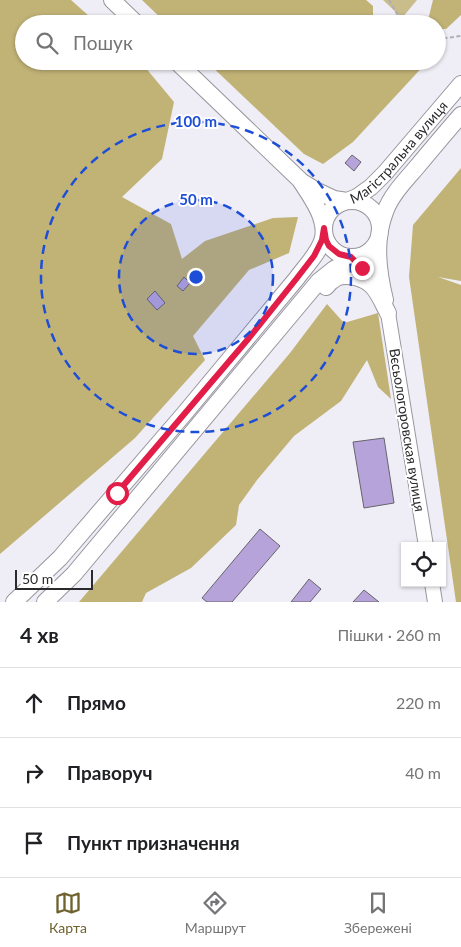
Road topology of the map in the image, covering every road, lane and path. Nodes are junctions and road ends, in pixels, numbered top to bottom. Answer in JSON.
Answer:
{"nodes":[{"id":1,"x":112,"y":0,"type":"edge"},
{"id":2,"x":389,"y":0,"type":"edge"},
{"id":3,"x":128,"y":15,"type":"edge"},
{"id":4,"x":398,"y":15,"type":"edge"},
{"id":5,"x":461,"y":36,"type":"edge"},
{"id":6,"x":446,"y":38,"type":"edge"},
{"id":7,"x":185,"y":70,"type":"edge"},
{"id":8,"x":461,"y":84,"type":"edge"},
{"id":9,"x":461,"y":115,"type":"edge"},
{"id":10,"x":300,"y":180,"type":"junction"},
{"id":11,"x":347,"y":201,"type":"junction"},
{"id":12,"x":324,"y":228,"type":"junction"},
{"id":13,"x":379,"y":237,"type":"junction"},
{"id":14,"x":354,"y":257,"type":"junction"},
{"id":15,"x":384,"y":307,"type":"junction"},
{"id":16,"x":176,"y":454,"type":"junction"},
{"id":17,"x":425,"y":542,"type":"edge"},
{"id":18,"x":433,"y":587,"type":"edge"},
{"id":19,"x":14,"y":602,"type":"edge"},
{"id":20,"x":45,"y":602,"type":"edge"},
{"id":21,"x":435,"y":602,"type":"edge"}],
"edges":[{"from":1,"to":3,"type":"main road"},
{"from":2,"to":4,"type":"path"},
{"from":5,"to":6,"type":"path"},
{"from":7,"to":10,"type":"main road"},
{"from":8,"to":11,"type":"main road","name":"Магістральна вулиця"},
{"from":9,"to":13,"type":"main road","name":"Магістральна вулиця"},
{"from":10,"to":11,"type":"main road","name":"Магістральна вулиця"},
{"from":10,"to":12,"type":"main road"},
{"from":11,"to":12,"type":"main road"},
{"from":11,"to":13,"type":"main road"},
{"from":12,"to":14,"type":"main road"},
{"from":12,"to":19,"type":"main road"},
{"from":13,"to":14,"type":"main road"},
{"from":13,"to":15,"type":"main road"},
{"from":14,"to":15,"type":"main road"},
{"from":14,"to":16,"type":"main road"},
{"from":15,"to":16,"type":"main road"},
{"from":15,"to":17,"type":"street","name":"Вєсьологоровская вулиця"},
{"from":16,"to":20,"type":"main road"},
{"from":18,"to":21,"type":"street"}]}
